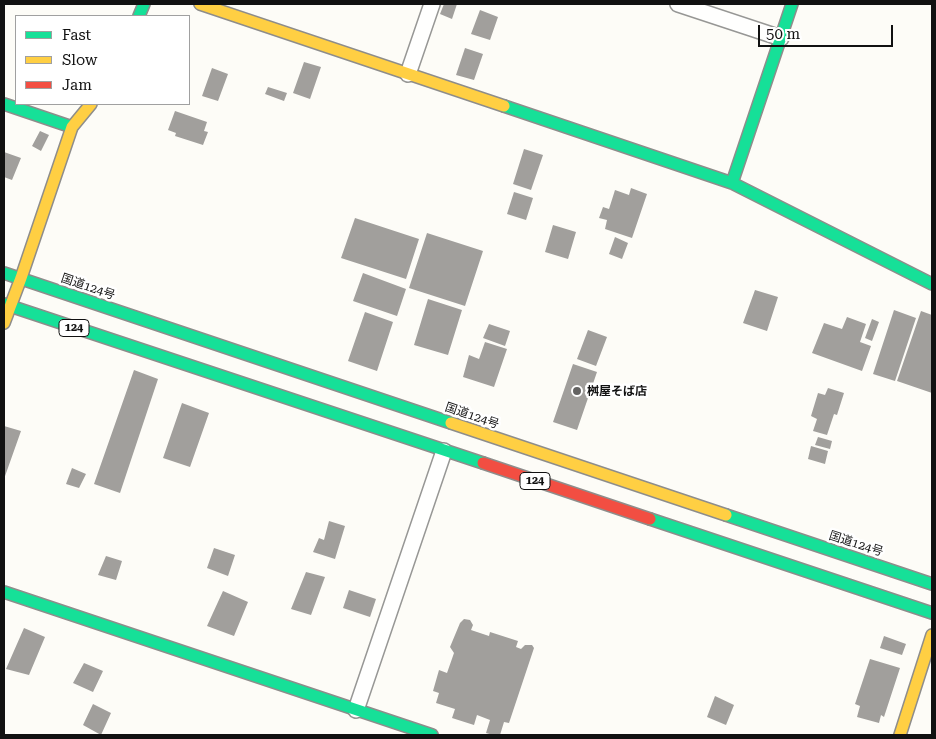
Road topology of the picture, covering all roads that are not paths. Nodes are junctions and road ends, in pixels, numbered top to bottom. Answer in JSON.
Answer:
{"nodes":[{"id":1,"x":200,"y":4,"type":"edge"},
{"id":2,"x":432,"y":4,"type":"edge"},
{"id":3,"x":678,"y":4,"type":"edge"},
{"id":4,"x":792,"y":4,"type":"edge"},
{"id":5,"x":781,"y":38,"type":"junction"},
{"id":6,"x":408,"y":74,"type":"junction"},
{"id":7,"x":4,"y":104,"type":"edge"},
{"id":8,"x":90,"y":105,"type":"edge"},
{"id":9,"x":72,"y":127,"type":"junction"},
{"id":10,"x":732,"y":183,"type":"junction"},
{"id":11,"x":4,"y":273,"type":"edge"},
{"id":12,"x":21,"y":278,"type":"junction"},
{"id":13,"x":932,"y":284,"type":"edge"},
{"id":14,"x":7,"y":305,"type":"edge"},
{"id":15,"x":4,"y":323,"type":"edge"},
{"id":16,"x":444,"y":451,"type":"junction"},
{"id":17,"x":932,"y":584,"type":"edge"},
{"id":18,"x":4,"y":592,"type":"edge"},
{"id":19,"x":932,"y":613,"type":"edge"},
{"id":20,"x":932,"y":635,"type":"edge"},
{"id":21,"x":356,"y":710,"type":"junction"},
{"id":22,"x":432,"y":735,"type":"edge"},
{"id":23,"x":900,"y":735,"type":"edge"}],
"edges":[{"from":1,"to":6,"type":"main road"},
{"from":2,"to":6,"type":"street"},
{"from":3,"to":5,"type":"street"},
{"from":4,"to":5,"type":"main road"},
{"from":5,"to":10,"type":"main road"},
{"from":6,"to":10,"type":"main road"},
{"from":7,"to":9,"type":"main road"},
{"from":8,"to":9,"type":"main road"},
{"from":9,"to":12,"type":"main road"},
{"from":10,"to":13,"type":"main road"},
{"from":11,"to":12,"type":"main road","name":"国道124号","number":"124"},
{"from":12,"to":14,"type":"main road"},
{"from":12,"to":17,"type":"main road","name":"国道124号","number":"124"},
{"from":14,"to":15,"type":"main road"},
{"from":14,"to":16,"type":"main road","number":"124"},
{"from":16,"to":19,"type":"main road","number":"124"},
{"from":16,"to":21,"type":"street"},
{"from":18,"to":21,"type":"main road"},
{"from":20,"to":23,"type":"main road"},
{"from":21,"to":22,"type":"main road"}]}
